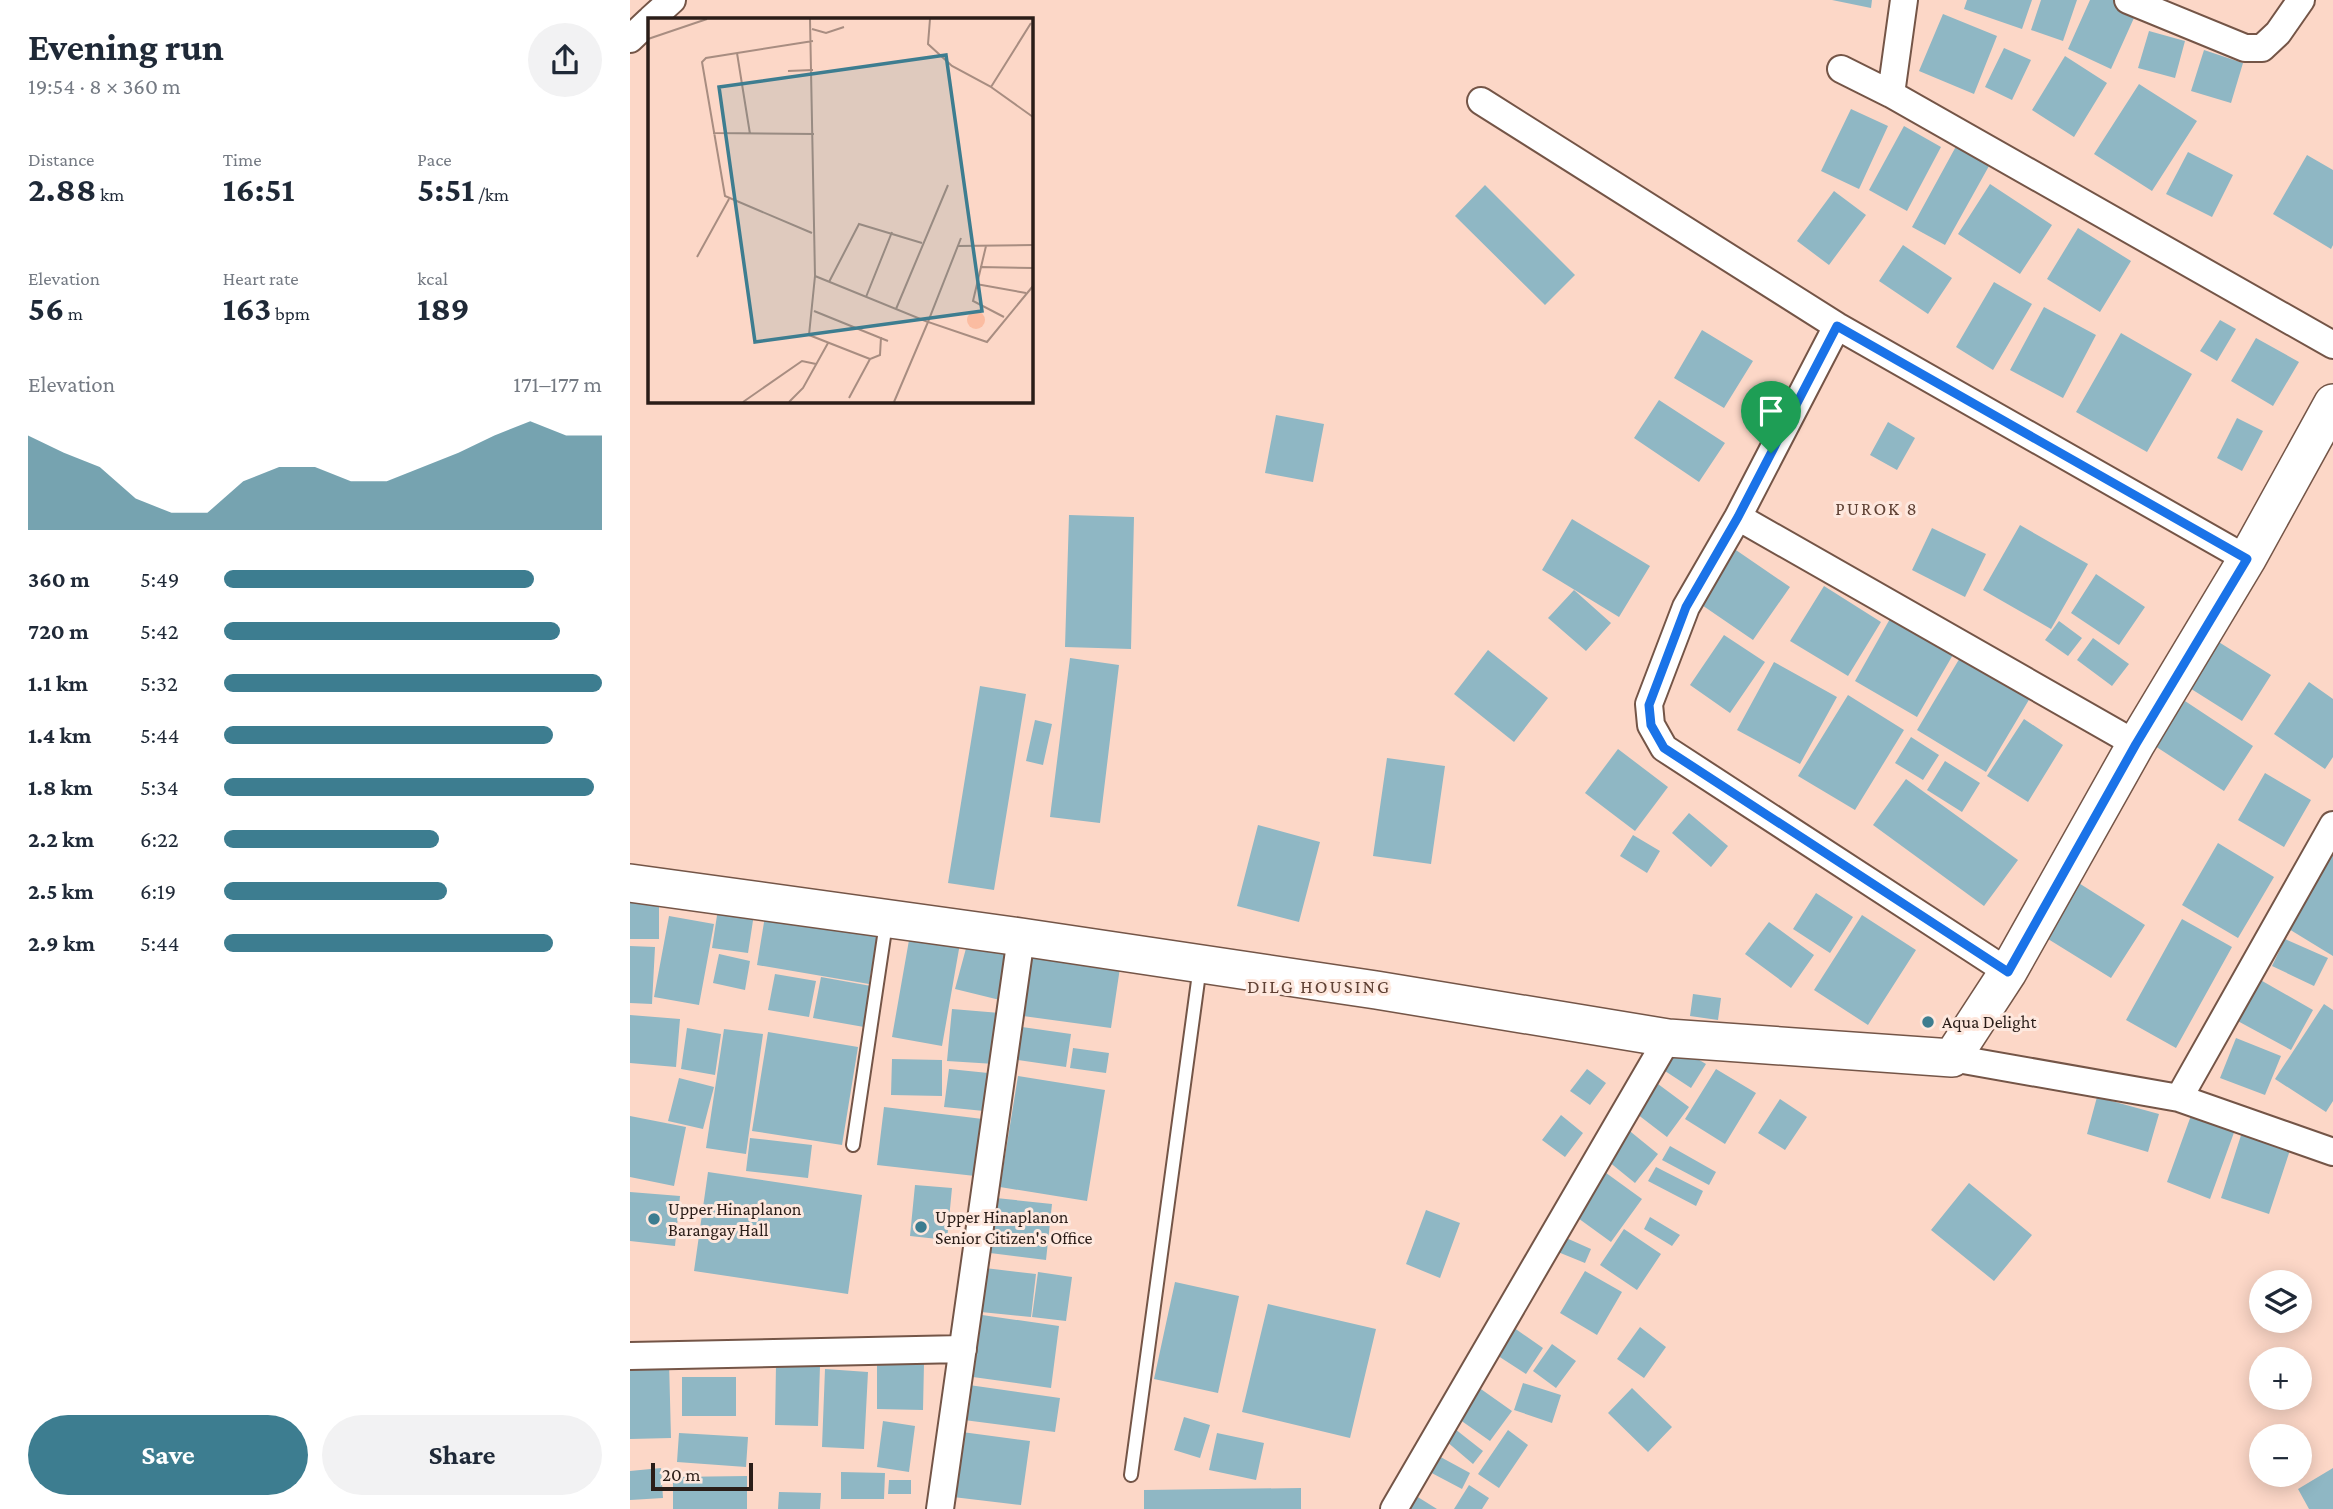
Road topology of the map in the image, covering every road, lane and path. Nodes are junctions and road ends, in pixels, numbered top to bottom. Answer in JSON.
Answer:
{"nodes":[{"id":1,"x":672,"y":0,"type":"edge"},
{"id":2,"x":1905,"y":0,"type":"edge"},
{"id":3,"x":2301,"y":0,"type":"edge"},
{"id":4,"x":2145,"y":3,"type":"edge"},
{"id":5,"x":652,"y":18,"type":"edge"},
{"id":6,"x":648,"y":22,"type":"edge"},
{"id":7,"x":630,"y":39,"type":"edge"},
{"id":8,"x":1841,"y":69,"type":"dead end"},
{"id":9,"x":1891,"y":94,"type":"junction"},
{"id":10,"x":1481,"y":101,"type":"dead end"},
{"id":11,"x":1837,"y":326,"type":"junction"},
{"id":12,"x":2333,"y":345,"type":"edge"},
{"id":13,"x":2333,"y":403,"type":"edge"},
{"id":14,"x":1738,"y":517,"type":"junction"},
{"id":15,"x":2247,"y":559,"type":"junction"},
{"id":16,"x":2136,"y":744,"type":"junction"},
{"id":17,"x":2333,"y":825,"type":"edge"},
{"id":18,"x":630,"y":883,"type":"edge"},
{"id":19,"x":887,"y":919,"type":"junction"},
{"id":20,"x":1021,"y":936,"type":"junction"},
{"id":21,"x":1200,"y":963,"type":"junction"},
{"id":22,"x":2008,"y":972,"type":"junction"},
{"id":23,"x":1668,"y":1038,"type":"junction"},
{"id":24,"x":1952,"y":1058,"type":"junction"},
{"id":25,"x":2179,"y":1098,"type":"junction"},
{"id":26,"x":853,"y":1145,"type":"dead end"},
{"id":27,"x":2333,"y":1152,"type":"edge"},
{"id":28,"x":963,"y":1349,"type":"junction"},
{"id":29,"x":630,"y":1356,"type":"edge"},
{"id":30,"x":1131,"y":1475,"type":"dead end"},
{"id":31,"x":940,"y":1509,"type":"edge"},
{"id":32,"x":1394,"y":1509,"type":"edge"}],
"edges":[{"from":1,"to":5,"type":"street"},
{"from":2,"to":9,"type":"street"},
{"from":3,"to":4,"type":"street"},
{"from":6,"to":7,"type":"street"},
{"from":8,"to":9,"type":"street"},
{"from":9,"to":12,"type":"street"},
{"from":10,"to":11,"type":"street"},
{"from":11,"to":14,"type":"street"},
{"from":11,"to":15,"type":"street"},
{"from":13,"to":15,"type":"street"},
{"from":14,"to":16,"type":"street"},
{"from":14,"to":22,"type":"street"},
{"from":15,"to":16,"type":"street"},
{"from":16,"to":22,"type":"street"},
{"from":17,"to":25,"type":"street"},
{"from":18,"to":19,"type":"street"},
{"from":19,"to":20,"type":"street"},
{"from":19,"to":26,"type":"lane"},
{"from":20,"to":21,"type":"street"},
{"from":20,"to":28,"type":"street"},
{"from":21,"to":23,"type":"street"},
{"from":21,"to":30,"type":"lane"},
{"from":22,"to":24,"type":"street"},
{"from":23,"to":24,"type":"street"},
{"from":23,"to":32,"type":"street"},
{"from":24,"to":25,"type":"street"},
{"from":25,"to":27,"type":"street"},
{"from":28,"to":29,"type":"street"},
{"from":28,"to":31,"type":"street"}]}
